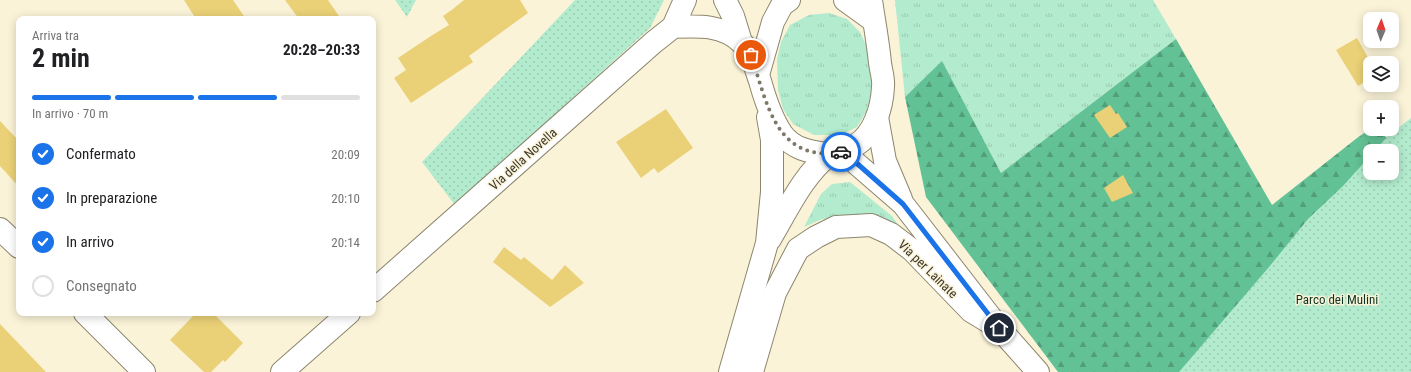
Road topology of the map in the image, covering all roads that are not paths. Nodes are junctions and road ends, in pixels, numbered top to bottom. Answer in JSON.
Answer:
{"nodes":[{"id":1,"x":725,"y":0,"type":"edge"},
{"id":2,"x":789,"y":0,"type":"edge"},
{"id":3,"x":845,"y":0,"type":"edge"},
{"id":4,"x":871,"y":0,"type":"edge"},
{"id":5,"x":688,"y":2,"type":"edge"},
{"id":6,"x":874,"y":21,"type":"junction"},
{"id":7,"x":673,"y":27,"type":"junction"},
{"id":8,"x":741,"y":42,"type":"junction"},
{"id":9,"x":758,"y":75,"type":"junction"},
{"id":10,"x":765,"y":97,"type":"junction"},
{"id":11,"x":877,"y":117,"type":"junction"},
{"id":12,"x":837,"y":153,"type":"junction"},
{"id":13,"x":903,"y":204,"type":"junction"},
{"id":14,"x":0,"y":228,"type":"edge"},
{"id":15,"x":767,"y":243,"type":"junction"},
{"id":16,"x":16,"y":245,"type":"edge"},
{"id":17,"x":376,"y":288,"type":"edge"},
{"id":18,"x":88,"y":316,"type":"edge"},
{"id":19,"x":345,"y":316,"type":"edge"},
{"id":20,"x":999,"y":328,"type":"junction"},
{"id":21,"x":144,"y":372,"type":"edge"},
{"id":22,"x":282,"y":372,"type":"edge"},
{"id":23,"x":730,"y":372,"type":"edge"},
{"id":24,"x":752,"y":372,"type":"edge"},
{"id":25,"x":1038,"y":372,"type":"edge"}],
"edges":[{"from":1,"to":8,"type":"street"},
{"from":2,"to":9,"type":"street"},
{"from":3,"to":6,"type":"street"},
{"from":4,"to":6,"type":"street"},
{"from":5,"to":7,"type":"street"},
{"from":6,"to":11,"type":"street"},
{"from":7,"to":8,"type":"street"},
{"from":7,"to":17,"type":"street","name":"Via della Novella"},
{"from":8,"to":9,"type":"street"},
{"from":9,"to":10,"type":"street"},
{"from":10,"to":12,"type":"street"},
{"from":10,"to":15,"type":"street"},
{"from":11,"to":12,"type":"street"},
{"from":11,"to":13,"type":"street"},
{"from":12,"to":13,"type":"street"},
{"from":12,"to":15,"type":"street"},
{"from":13,"to":20,"type":"street"},
{"from":14,"to":16,"type":"street"},
{"from":15,"to":23,"type":"street"},
{"from":18,"to":21,"type":"street"},
{"from":19,"to":22,"type":"street"},
{"from":20,"to":24,"type":"street","name":"Via per Lainate"},
{"from":20,"to":25,"type":"street"}]}
